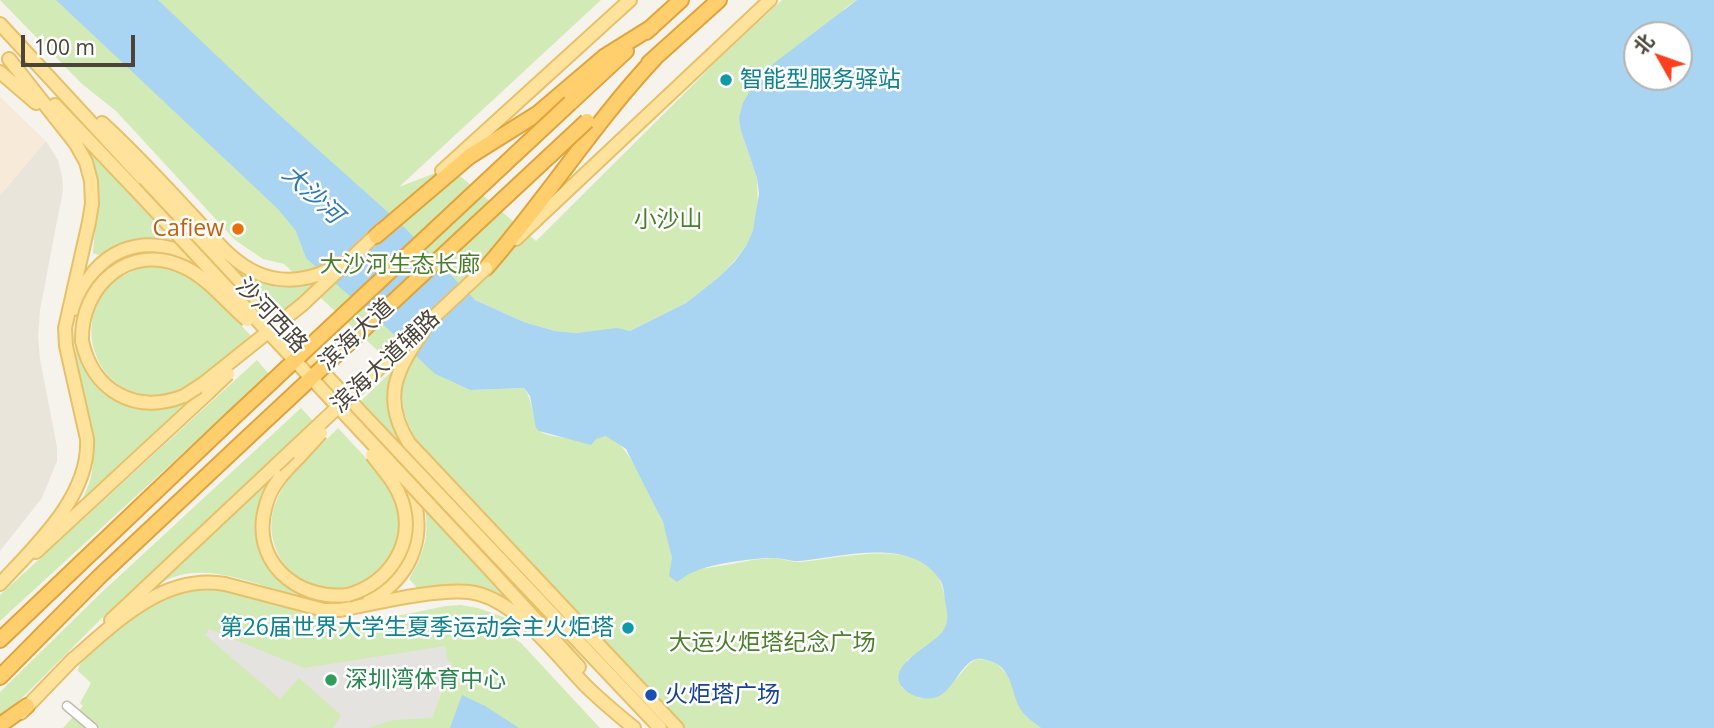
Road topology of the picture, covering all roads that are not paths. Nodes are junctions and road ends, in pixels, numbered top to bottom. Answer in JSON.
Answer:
{"nodes":[{"id":1,"x":630,"y":0,"type":"edge"},
{"id":2,"x":681,"y":0,"type":"edge"},
{"id":3,"x":719,"y":0,"type":"edge"},
{"id":4,"x":770,"y":0,"type":"edge"},
{"id":5,"x":0,"y":24,"type":"edge"},
{"id":6,"x":4,"y":55,"type":"edge"},
{"id":7,"x":0,"y":72,"type":"edge"},
{"id":8,"x":566,"y":98,"type":"junction"},
{"id":9,"x":591,"y":126,"type":"junction"},
{"id":10,"x":69,"y":135,"type":"junction"},
{"id":11,"x":148,"y":175,"type":"junction"},
{"id":12,"x":376,"y":236,"type":"junction"},
{"id":13,"x":485,"y":268,"type":"junction"},
{"id":14,"x":74,"y":297,"type":"junction"},
{"id":15,"x":303,"y":304,"type":"junction"},
{"id":16,"x":444,"y":308,"type":"junction"},
{"id":17,"x":264,"y":310,"type":"junction"},
{"id":18,"x":290,"y":356,"type":"junction"},
{"id":19,"x":365,"y":381,"type":"junction"},
{"id":20,"x":352,"y":402,"type":"junction"},
{"id":21,"x":336,"y":407,"type":"junction"},
{"id":22,"x":0,"y":585,"type":"edge"},
{"id":23,"x":390,"y":595,"type":"junction"},
{"id":24,"x":352,"y":601,"type":"junction"},
{"id":25,"x":571,"y":632,"type":"junction"},
{"id":26,"x":2,"y":637,"type":"edge"},
{"id":27,"x":70,"y":662,"type":"junction"},
{"id":28,"x":0,"y":677,"type":"edge"},
{"id":29,"x":640,"y":688,"type":"junction"},
{"id":30,"x":27,"y":706,"type":"junction"},
{"id":31,"x":67,"y":706,"type":"dead end"},
{"id":32,"x":0,"y":725,"type":"edge"},
{"id":33,"x":6,"y":728,"type":"edge"},
{"id":34,"x":93,"y":728,"type":"edge"},
{"id":35,"x":634,"y":728,"type":"edge"},
{"id":36,"x":660,"y":728,"type":"edge"},
{"id":37,"x":677,"y":728,"type":"edge"}],
"edges":[{"from":1,"to":12,"type":"main road"},
{"from":2,"to":8,"type":"highway","name":"滨海大道"},
{"from":3,"to":9,"type":"highway","name":"滨海大道"},
{"from":4,"to":13,"type":"main road","name":"滨海大道辅路"},
{"from":5,"to":11,"type":"main road"},
{"from":6,"to":10,"type":"main road"},
{"from":6,"to":18,"type":"main road","name":"沙河西路","bridge":true},
{"from":7,"to":10,"type":"main road"},
{"from":8,"to":12,"type":"highway"},
{"from":8,"to":26,"type":"highway","name":"滨海大道","bridge":true},
{"from":9,"to":13,"type":"highway"},
{"from":9,"to":28,"type":"highway","name":"滨海大道","bridge":true},
{"from":10,"to":14,"type":"main road"},
{"from":11,"to":12,"type":"main road"},
{"from":11,"to":17,"type":"main road","name":"沙河西路"},
{"from":12,"to":15,"type":"main road"},
{"from":13,"to":16,"type":"main road","name":"滨海大道辅路","bridge":true},
{"from":14,"to":17,"type":"main road"},
{"from":14,"to":22,"type":"main road"},
{"from":15,"to":18,"type":"main road","bridge":true},
{"from":15,"to":22,"type":"main road","bridge":true},
{"from":16,"to":19,"type":"main road","name":"滨海大道辅路","bridge":true},
{"from":16,"to":29,"type":"main road","bridge":true},
{"from":17,"to":20,"type":"main road","name":"沙河西路"},
{"from":18,"to":21,"type":"main road","name":"沙河西路","bridge":true},
{"from":19,"to":24,"type":"main road","bridge":true},
{"from":19,"to":27,"type":"main road","name":"滨海大道辅路","bridge":true},
{"from":20,"to":23,"type":"main road"},
{"from":20,"to":25,"type":"main road","name":"沙河西路"},
{"from":21,"to":24,"type":"main road","bridge":true},
{"from":21,"to":35,"type":"main road","name":"沙河西路","bridge":true},
{"from":23,"to":24,"type":"main road"},
{"from":23,"to":35,"type":"main road"},
{"from":24,"to":27,"type":"main road"},
{"from":25,"to":29,"type":"main road"},
{"from":25,"to":36,"type":"main road","name":"沙河西路"},
{"from":27,"to":30,"type":"main road","name":"滨海大道辅路"},
{"from":29,"to":37,"type":"main road"},
{"from":30,"to":32,"type":"highway"},
{"from":30,"to":33,"type":"main road","name":"滨海大道辅路"},
{"from":31,"to":34,"type":"street"}]}
